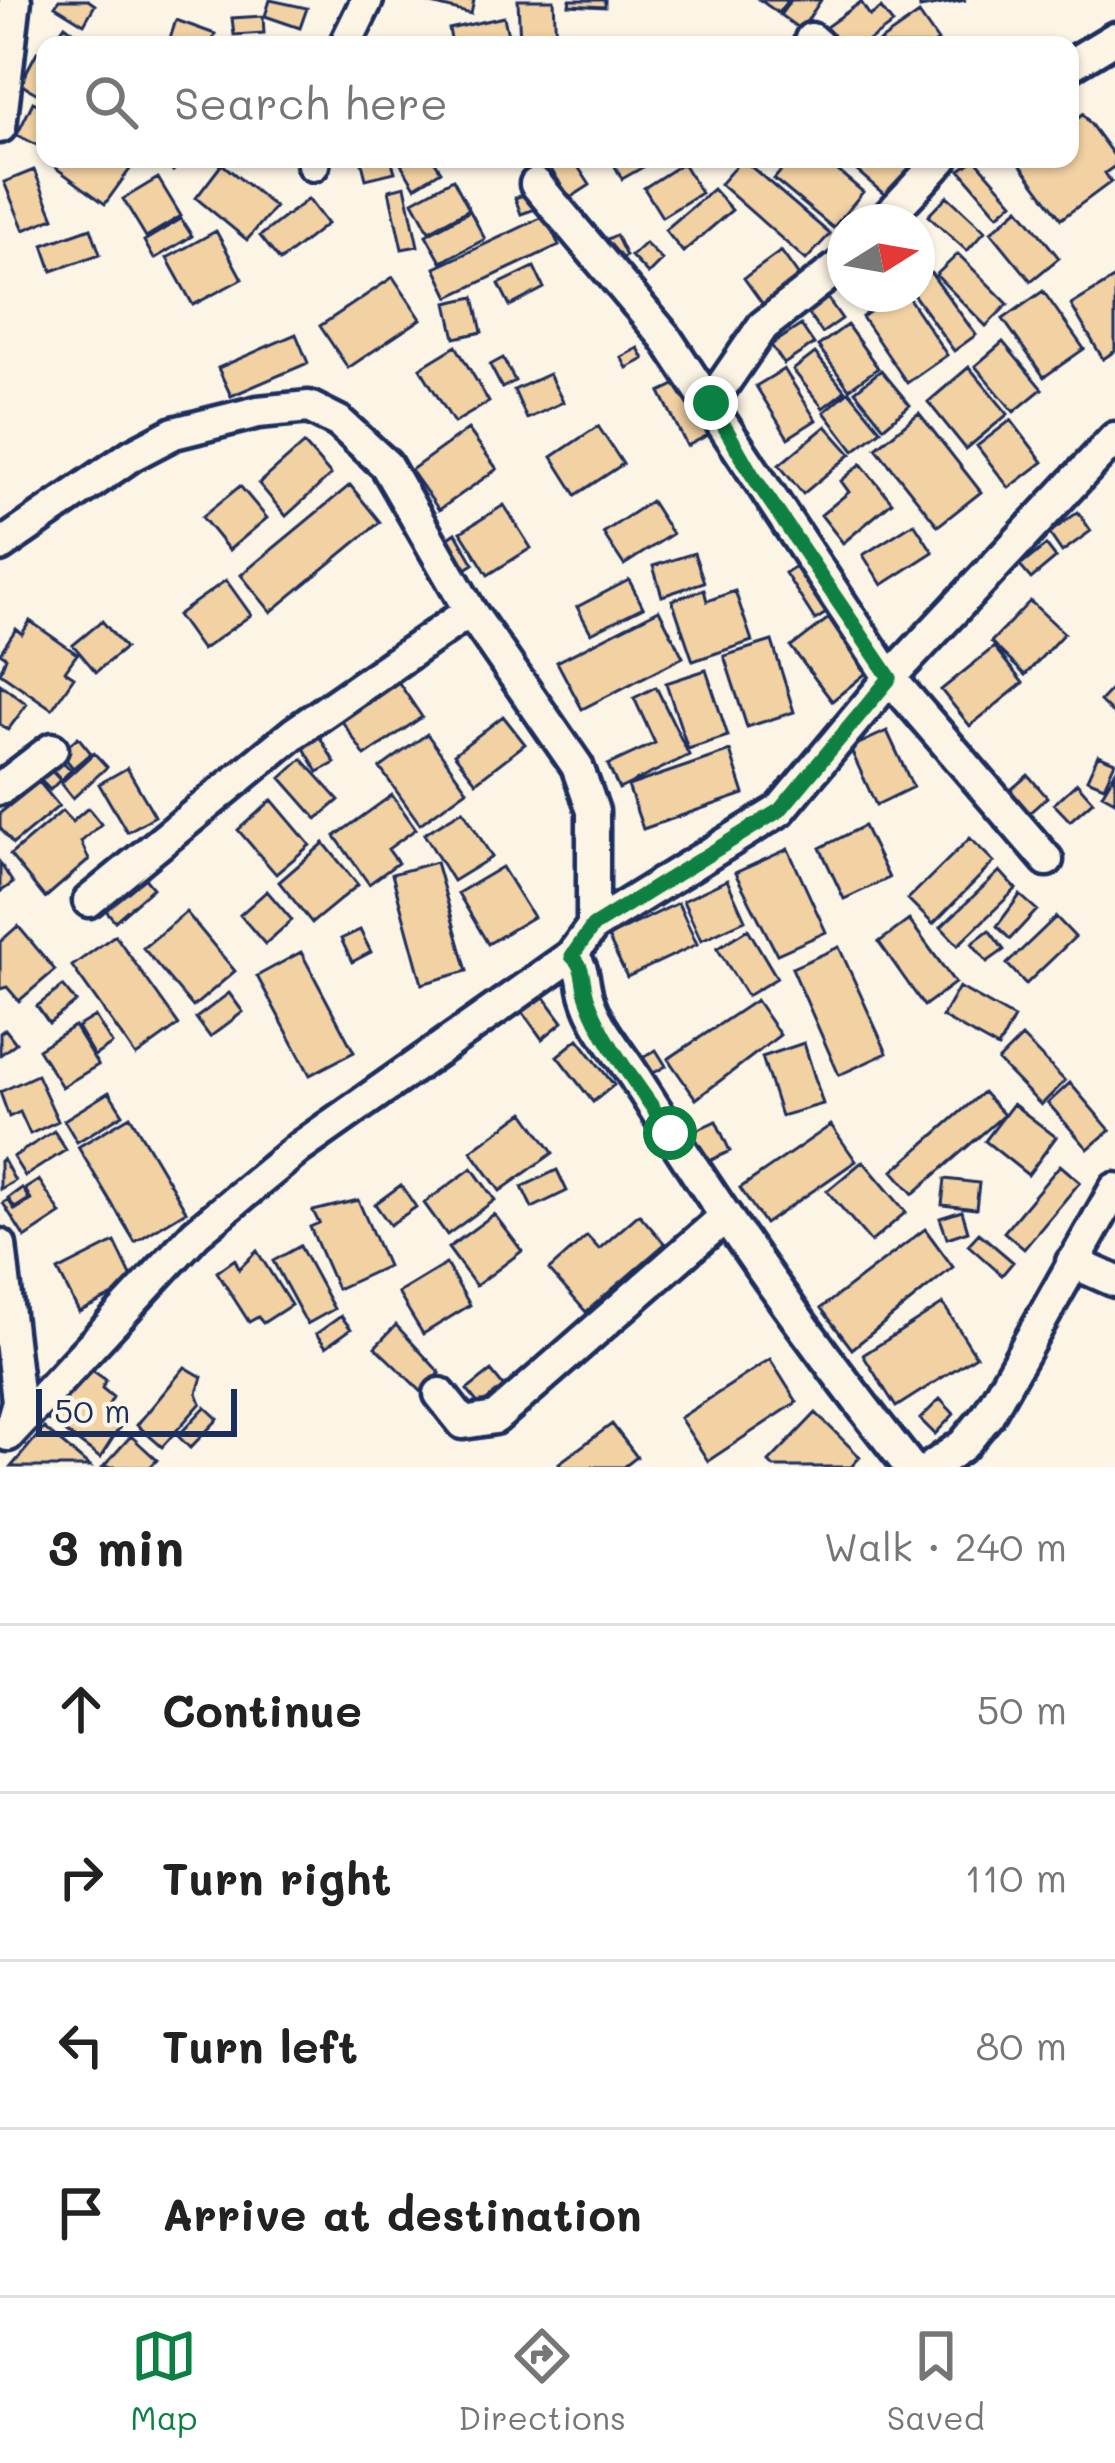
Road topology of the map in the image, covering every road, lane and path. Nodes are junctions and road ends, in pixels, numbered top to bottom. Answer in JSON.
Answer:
{"nodes":[{"id":1,"x":16,"y":0,"type":"edge"},
{"id":2,"x":367,"y":0,"type":"edge"},
{"id":3,"x":349,"y":36,"type":"edge"},
{"id":4,"x":1115,"y":38,"type":"edge"},
{"id":5,"x":1079,"y":59,"type":"edge"},
{"id":6,"x":0,"y":128,"type":"edge"},
{"id":7,"x":930,"y":168,"type":"edge"},
{"id":8,"x":536,"y":184,"type":"dead end"},
{"id":9,"x":899,"y":204,"type":"edge"},
{"id":10,"x":827,"y":276,"type":"edge"},
{"id":11,"x":711,"y":403,"type":"junction"},
{"id":12,"x":1115,"y":439,"type":"edge"},
{"id":13,"x":0,"y":546,"type":"edge"},
{"id":14,"x":470,"y":611,"type":"junction"},
{"id":15,"x":890,"y":678,"type":"junction"},
{"id":16,"x":52,"y":748,"type":"dead end"},
{"id":17,"x":0,"y":790,"type":"edge"},
{"id":18,"x":1047,"y":860,"type":"dead end"},
{"id":19,"x":89,"y":901,"type":"dead end"},
{"id":20,"x":593,"y":926,"type":"junction"},
{"id":21,"x":572,"y":956,"type":"junction"},
{"id":22,"x":1115,"y":1189,"type":"edge"},
{"id":23,"x":726,"y":1216,"type":"junction"},
{"id":24,"x":0,"y":1245,"type":"edge"},
{"id":25,"x":1072,"y":1262,"type":"junction"},
{"id":26,"x":1115,"y":1281,"type":"edge"},
{"id":27,"x":440,"y":1394,"type":"dead end"},
{"id":28,"x":4,"y":1440,"type":"edge"},
{"id":29,"x":910,"y":1467,"type":"edge"},
{"id":30,"x":932,"y":1467,"type":"edge"}],
"edges":[{"from":1,"to":6,"type":"street"},
{"from":2,"to":3,"type":"street"},
{"from":4,"to":5,"type":"street"},
{"from":7,"to":9,"type":"street"},
{"from":8,"to":11,"type":"street"},
{"from":10,"to":11,"type":"street"},
{"from":11,"to":15,"type":"street"},
{"from":12,"to":15,"type":"street"},
{"from":13,"to":14,"type":"street"},
{"from":14,"to":19,"type":"street"},
{"from":14,"to":20,"type":"street"},
{"from":15,"to":18,"type":"street"},
{"from":15,"to":20,"type":"street"},
{"from":16,"to":17,"type":"street"},
{"from":20,"to":21,"type":"street"},
{"from":21,"to":23,"type":"street"},
{"from":21,"to":28,"type":"street"},
{"from":22,"to":25,"type":"street"},
{"from":23,"to":27,"type":"street"},
{"from":23,"to":29,"type":"street"},
{"from":24,"to":28,"type":"street"},
{"from":25,"to":26,"type":"street"},
{"from":25,"to":30,"type":"street"}]}
